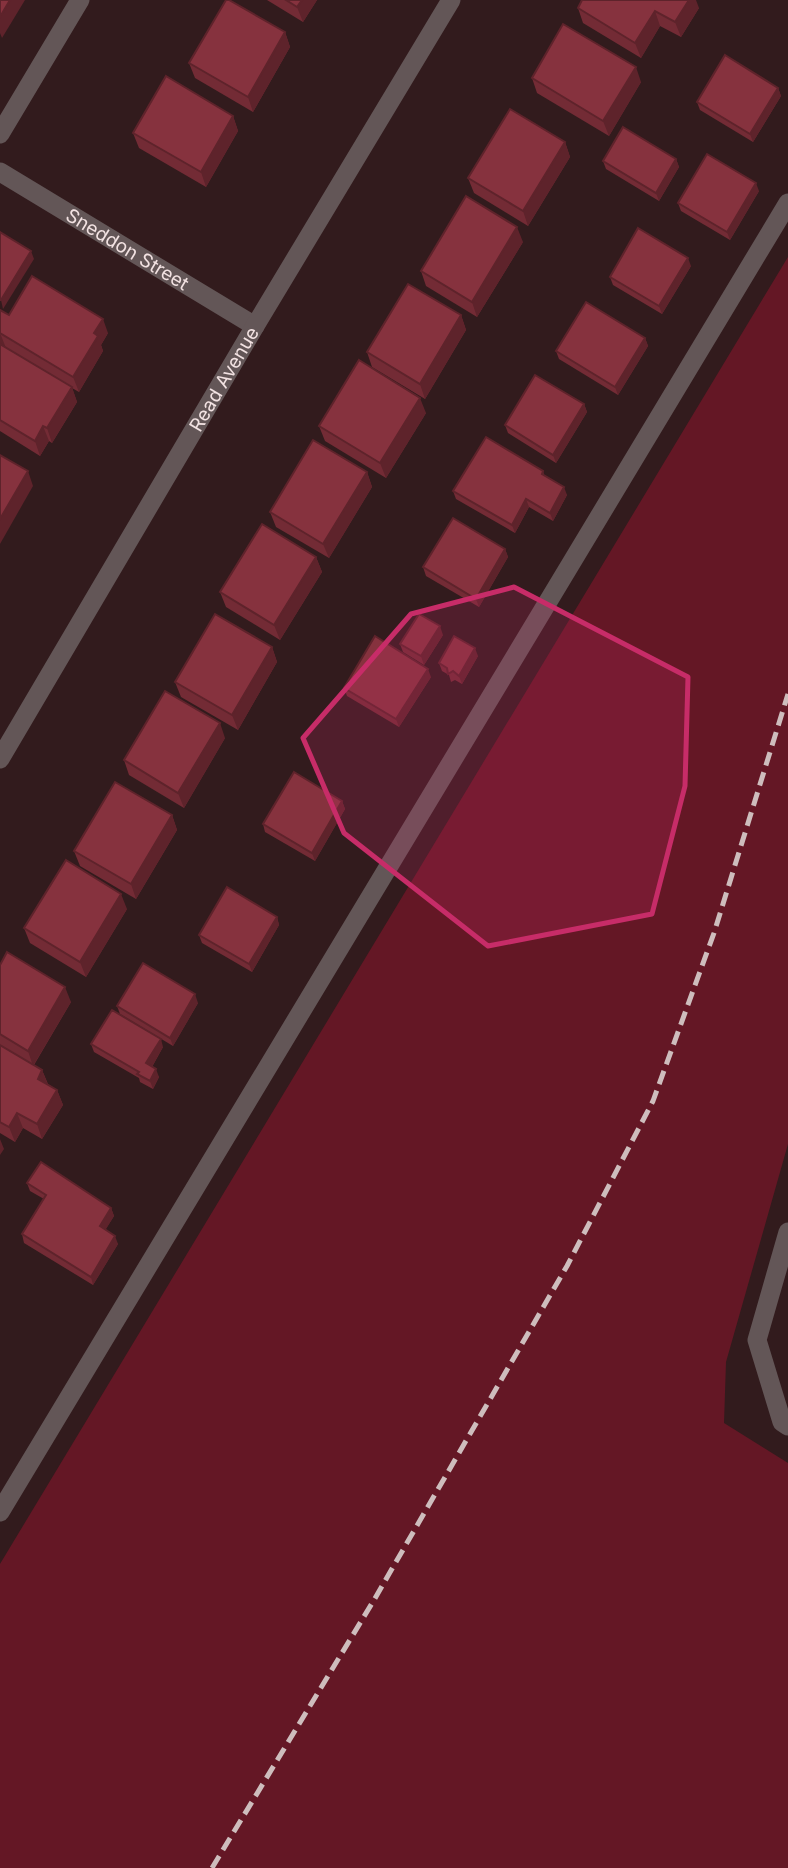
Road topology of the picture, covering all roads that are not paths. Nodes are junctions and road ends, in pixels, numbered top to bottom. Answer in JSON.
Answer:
{"nodes":[{"id":1,"x":80,"y":0,"type":"edge"},
{"id":2,"x":451,"y":0,"type":"edge"},
{"id":3,"x":0,"y":134,"type":"edge"},
{"id":4,"x":0,"y":172,"type":"edge"},
{"id":5,"x":788,"y":203,"type":"edge"},
{"id":6,"x":255,"y":326,"type":"junction"},
{"id":7,"x":0,"y":760,"type":"edge"},
{"id":8,"x":788,"y":1232,"type":"edge"},
{"id":9,"x":788,"y":1426,"type":"edge"},
{"id":10,"x":0,"y":1512,"type":"edge"}],
"edges":[{"from":1,"to":3,"type":"street"},
{"from":2,"to":6,"type":"street","name":"Read Avenue"},
{"from":4,"to":6,"type":"street","name":"Sneddon Street"},
{"from":5,"to":10,"type":"street"},
{"from":6,"to":7,"type":"street","name":"Read Avenue"},
{"from":8,"to":9,"type":"street"}]}
